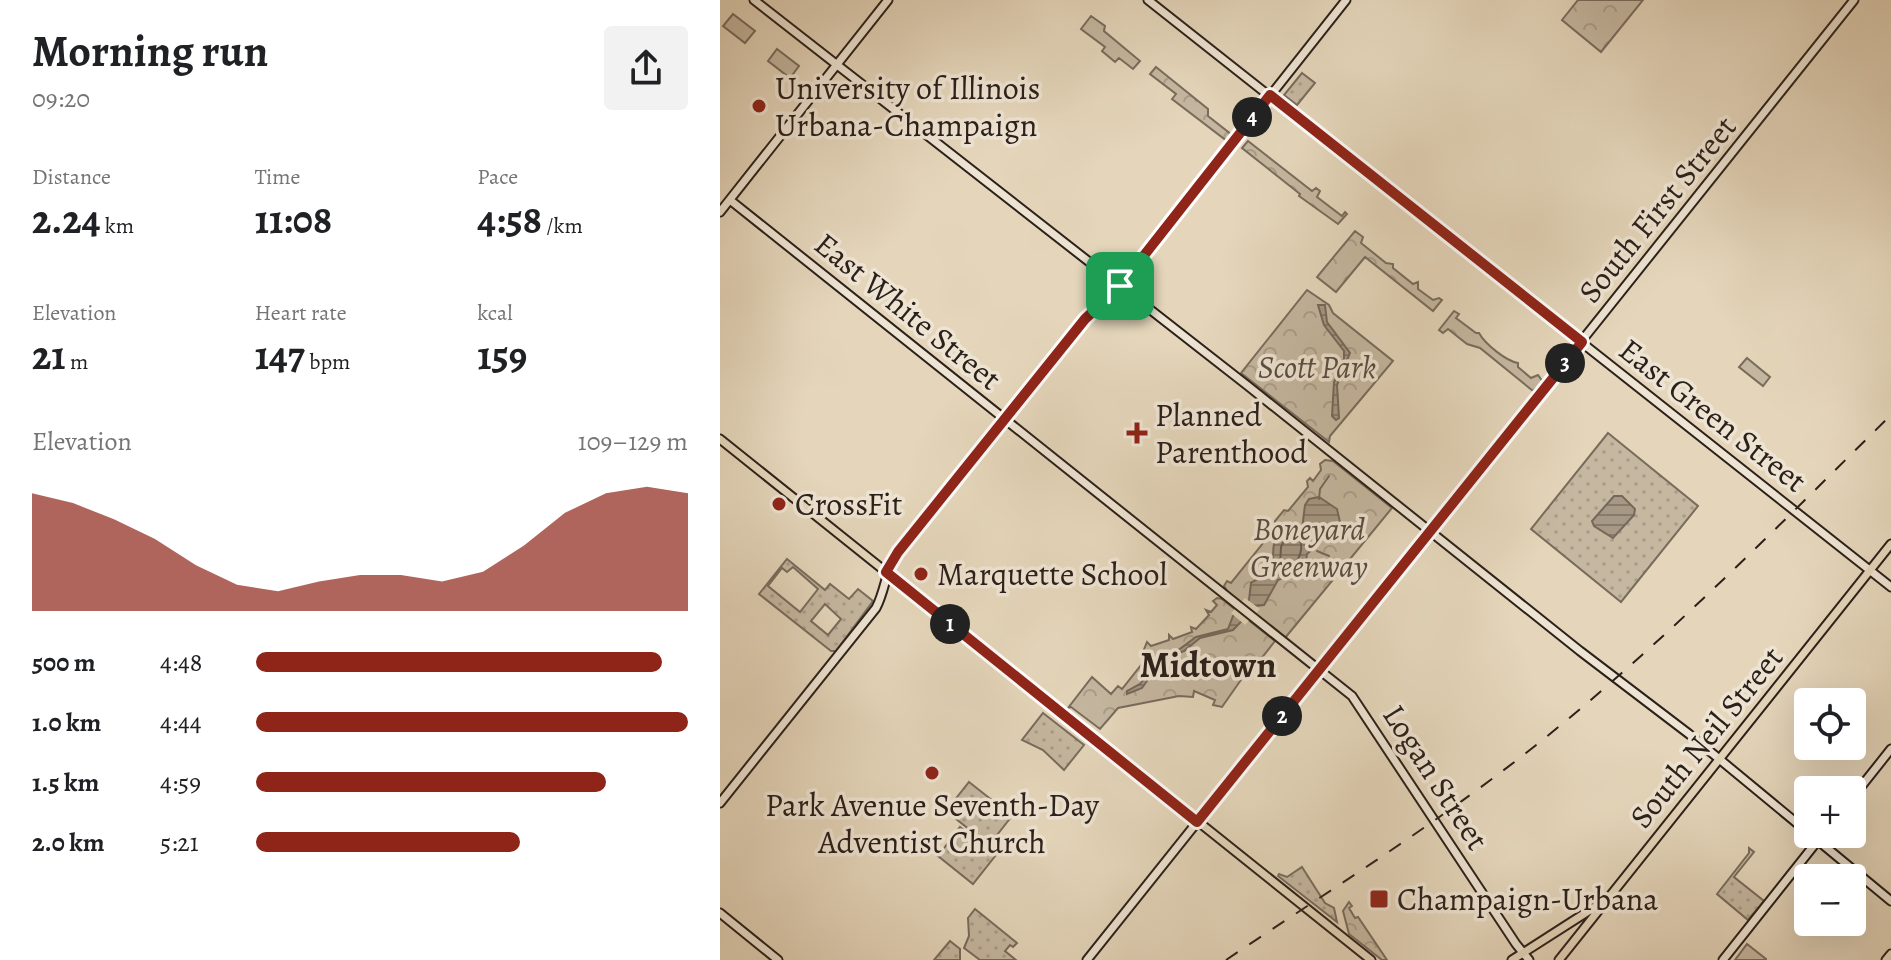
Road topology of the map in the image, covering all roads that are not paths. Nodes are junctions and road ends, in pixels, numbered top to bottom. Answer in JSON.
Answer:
{"nodes":[{"id":1,"x":754,"y":0,"type":"edge"},
{"id":2,"x":888,"y":0,"type":"edge"},
{"id":3,"x":1148,"y":0,"type":"edge"},
{"id":4,"x":1346,"y":0,"type":"edge"},
{"id":5,"x":1854,"y":0,"type":"edge"},
{"id":6,"x":838,"y":64,"type":"junction"},
{"id":7,"x":1270,"y":95,"type":"junction"},
{"id":8,"x":730,"y":200,"type":"junction"},
{"id":9,"x":720,"y":212,"type":"edge"},
{"id":10,"x":1120,"y":286,"type":"junction"},
{"id":11,"x":1582,"y":342,"type":"junction"},
{"id":12,"x":1005,"y":419,"type":"junction"},
{"id":13,"x":720,"y":439,"type":"edge"},
{"id":14,"x":1430,"y":532,"type":"junction"},
{"id":15,"x":1891,"y":544,"type":"edge"},
{"id":16,"x":1870,"y":571,"type":"junction"},
{"id":17,"x":886,"y":572,"type":"junction"},
{"id":18,"x":1891,"y":587,"type":"edge"},
{"id":19,"x":1319,"y":670,"type":"junction"},
{"id":20,"x":1891,"y":749,"type":"edge"},
{"id":21,"x":1720,"y":759,"type":"junction"},
{"id":22,"x":1866,"y":780,"type":"edge"},
{"id":23,"x":720,"y":803,"type":"edge"},
{"id":24,"x":1197,"y":822,"type":"junction"},
{"id":25,"x":1794,"y":822,"type":"edge"},
{"id":26,"x":1812,"y":848,"type":"edge"},
{"id":27,"x":1825,"y":848,"type":"edge"},
{"id":28,"x":1606,"y":900,"type":"junction"},
{"id":29,"x":1891,"y":901,"type":"edge"},
{"id":30,"x":720,"y":913,"type":"edge"},
{"id":31,"x":1523,"y":953,"type":"junction"},
{"id":32,"x":1891,"y":954,"type":"edge"},
{"id":33,"x":778,"y":960,"type":"edge"},
{"id":34,"x":1087,"y":960,"type":"edge"},
{"id":35,"x":1371,"y":960,"type":"edge"},
{"id":36,"x":1512,"y":960,"type":"edge"},
{"id":37,"x":1529,"y":960,"type":"edge"},
{"id":38,"x":1559,"y":960,"type":"edge"},
{"id":39,"x":1723,"y":960,"type":"edge"},
{"id":40,"x":1886,"y":960,"type":"edge"}],
"edges":[{"from":1,"to":6,"type":"street"},
{"from":2,"to":6,"type":"street"},
{"from":3,"to":7,"type":"street","name":"East Green Street"},
{"from":4,"to":7,"type":"street"},
{"from":5,"to":11,"type":"street","name":"South First Street"},
{"from":6,"to":8,"type":"street"},
{"from":6,"to":10,"type":"street"},
{"from":7,"to":10,"type":"street"},
{"from":7,"to":11,"type":"street","name":"East Green Street"},
{"from":8,"to":9,"type":"street"},
{"from":8,"to":12,"type":"street","name":"East White Street"},
{"from":10,"to":12,"type":"street"},
{"from":10,"to":14,"type":"street"},
{"from":11,"to":14,"type":"street","name":"South First Street"},
{"from":11,"to":16,"type":"street","name":"East Green Street"},
{"from":12,"to":17,"type":"street"},
{"from":12,"to":19,"type":"street","name":"East White Street"},
{"from":13,"to":17,"type":"main road"},
{"from":14,"to":19,"type":"street","name":"South First Street"},
{"from":14,"to":21,"type":"street"},
{"from":15,"to":16,"type":"main road","name":"South Neil Street"},
{"from":16,"to":18,"type":"street","name":"East Green Street"},
{"from":16,"to":21,"type":"main road","name":"South Neil Street"},
{"from":17,"to":23,"type":"street"},
{"from":17,"to":24,"type":"main road"},
{"from":19,"to":24,"type":"street","name":"South First Street"},
{"from":19,"to":31,"type":"street","name":"Logan Street"},
{"from":20,"to":22,"type":"street"},
{"from":21,"to":25,"type":"street"},
{"from":21,"to":28,"type":"main road","name":"South Neil Street"},
{"from":24,"to":34,"type":"street","name":"South First Street"},
{"from":24,"to":35,"type":"main road"},
{"from":26,"to":39,"type":"street"},
{"from":27,"to":29,"type":"street"},
{"from":28,"to":31,"type":"main road"},
{"from":28,"to":38,"type":"main road","name":"South Neil Street"},
{"from":30,"to":33,"type":"street"},
{"from":31,"to":36,"type":"main road"},
{"from":31,"to":37,"type":"street","name":"Logan Street"},
{"from":32,"to":40,"type":"street"}]}
